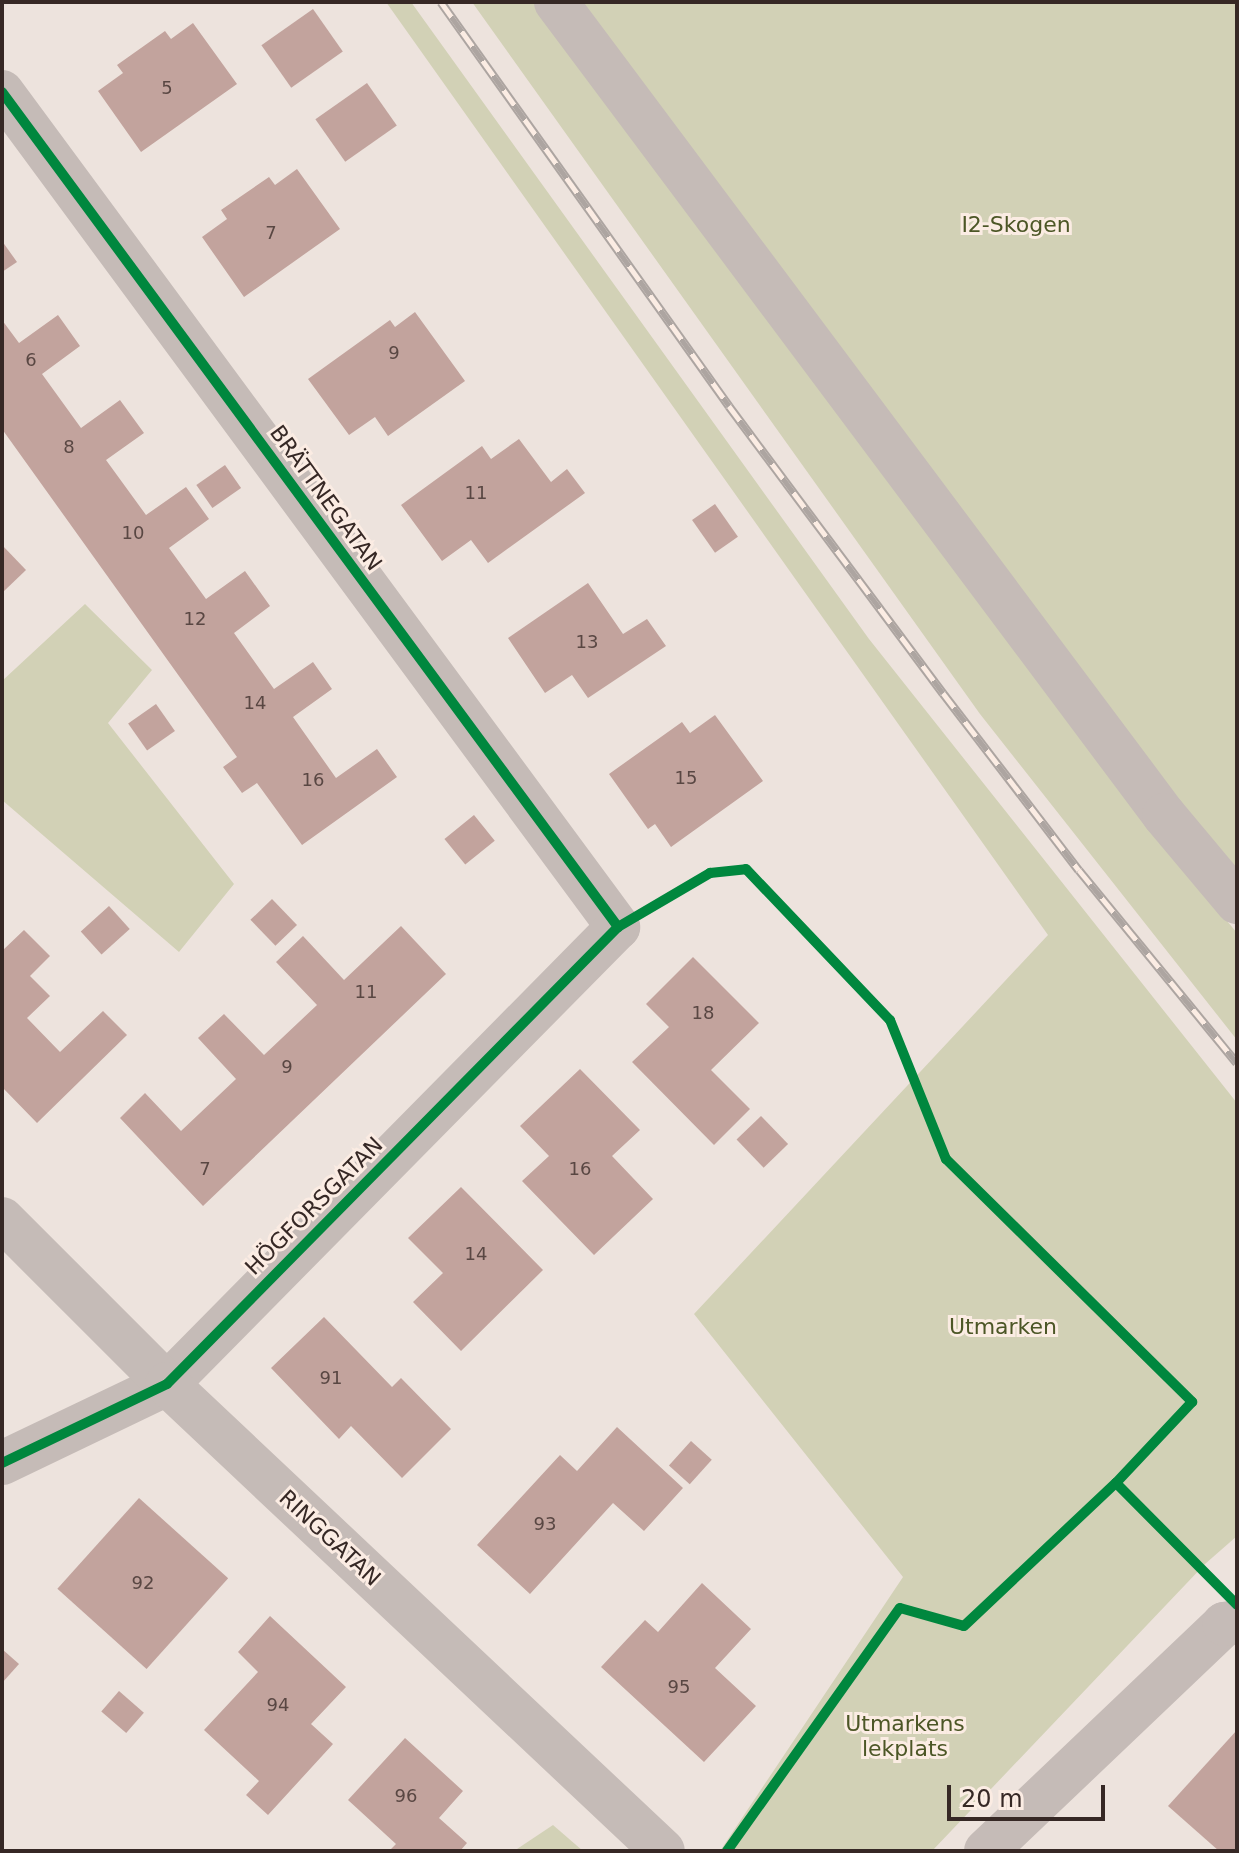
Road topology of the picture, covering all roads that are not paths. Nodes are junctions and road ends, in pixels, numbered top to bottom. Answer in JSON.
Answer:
{"nodes":[{"id":1,"x":556,"y":2,"type":"edge"},
{"id":2,"x":2,"y":92,"type":"edge"},
{"id":3,"x":1237,"y":902,"type":"edge"},
{"id":4,"x":618,"y":927,"type":"joint"},
{"id":5,"x":2,"y":1219,"type":"edge"},
{"id":6,"x":167,"y":1384,"type":"junction"},
{"id":7,"x":2,"y":1463,"type":"edge"},
{"id":8,"x":1237,"y":1622,"type":"edge"},
{"id":9,"x":663,"y":1851,"type":"edge"},
{"id":10,"x":986,"y":1851,"type":"edge"}],
"edges":[{"from":1,"to":3,"type":"street"},
{"from":2,"to":4,"type":"street","name":"BRÄTTNEGATAN"},
{"from":4,"to":6,"type":"street","name":"HÖGFORSGATAN"},
{"from":5,"to":6,"type":"street","name":"RINGGATAN"},
{"from":6,"to":7,"type":"street","name":"HÖGFORSGATAN"},
{"from":6,"to":9,"type":"street","name":"RINGGATAN"},
{"from":8,"to":10,"type":"street"}]}
